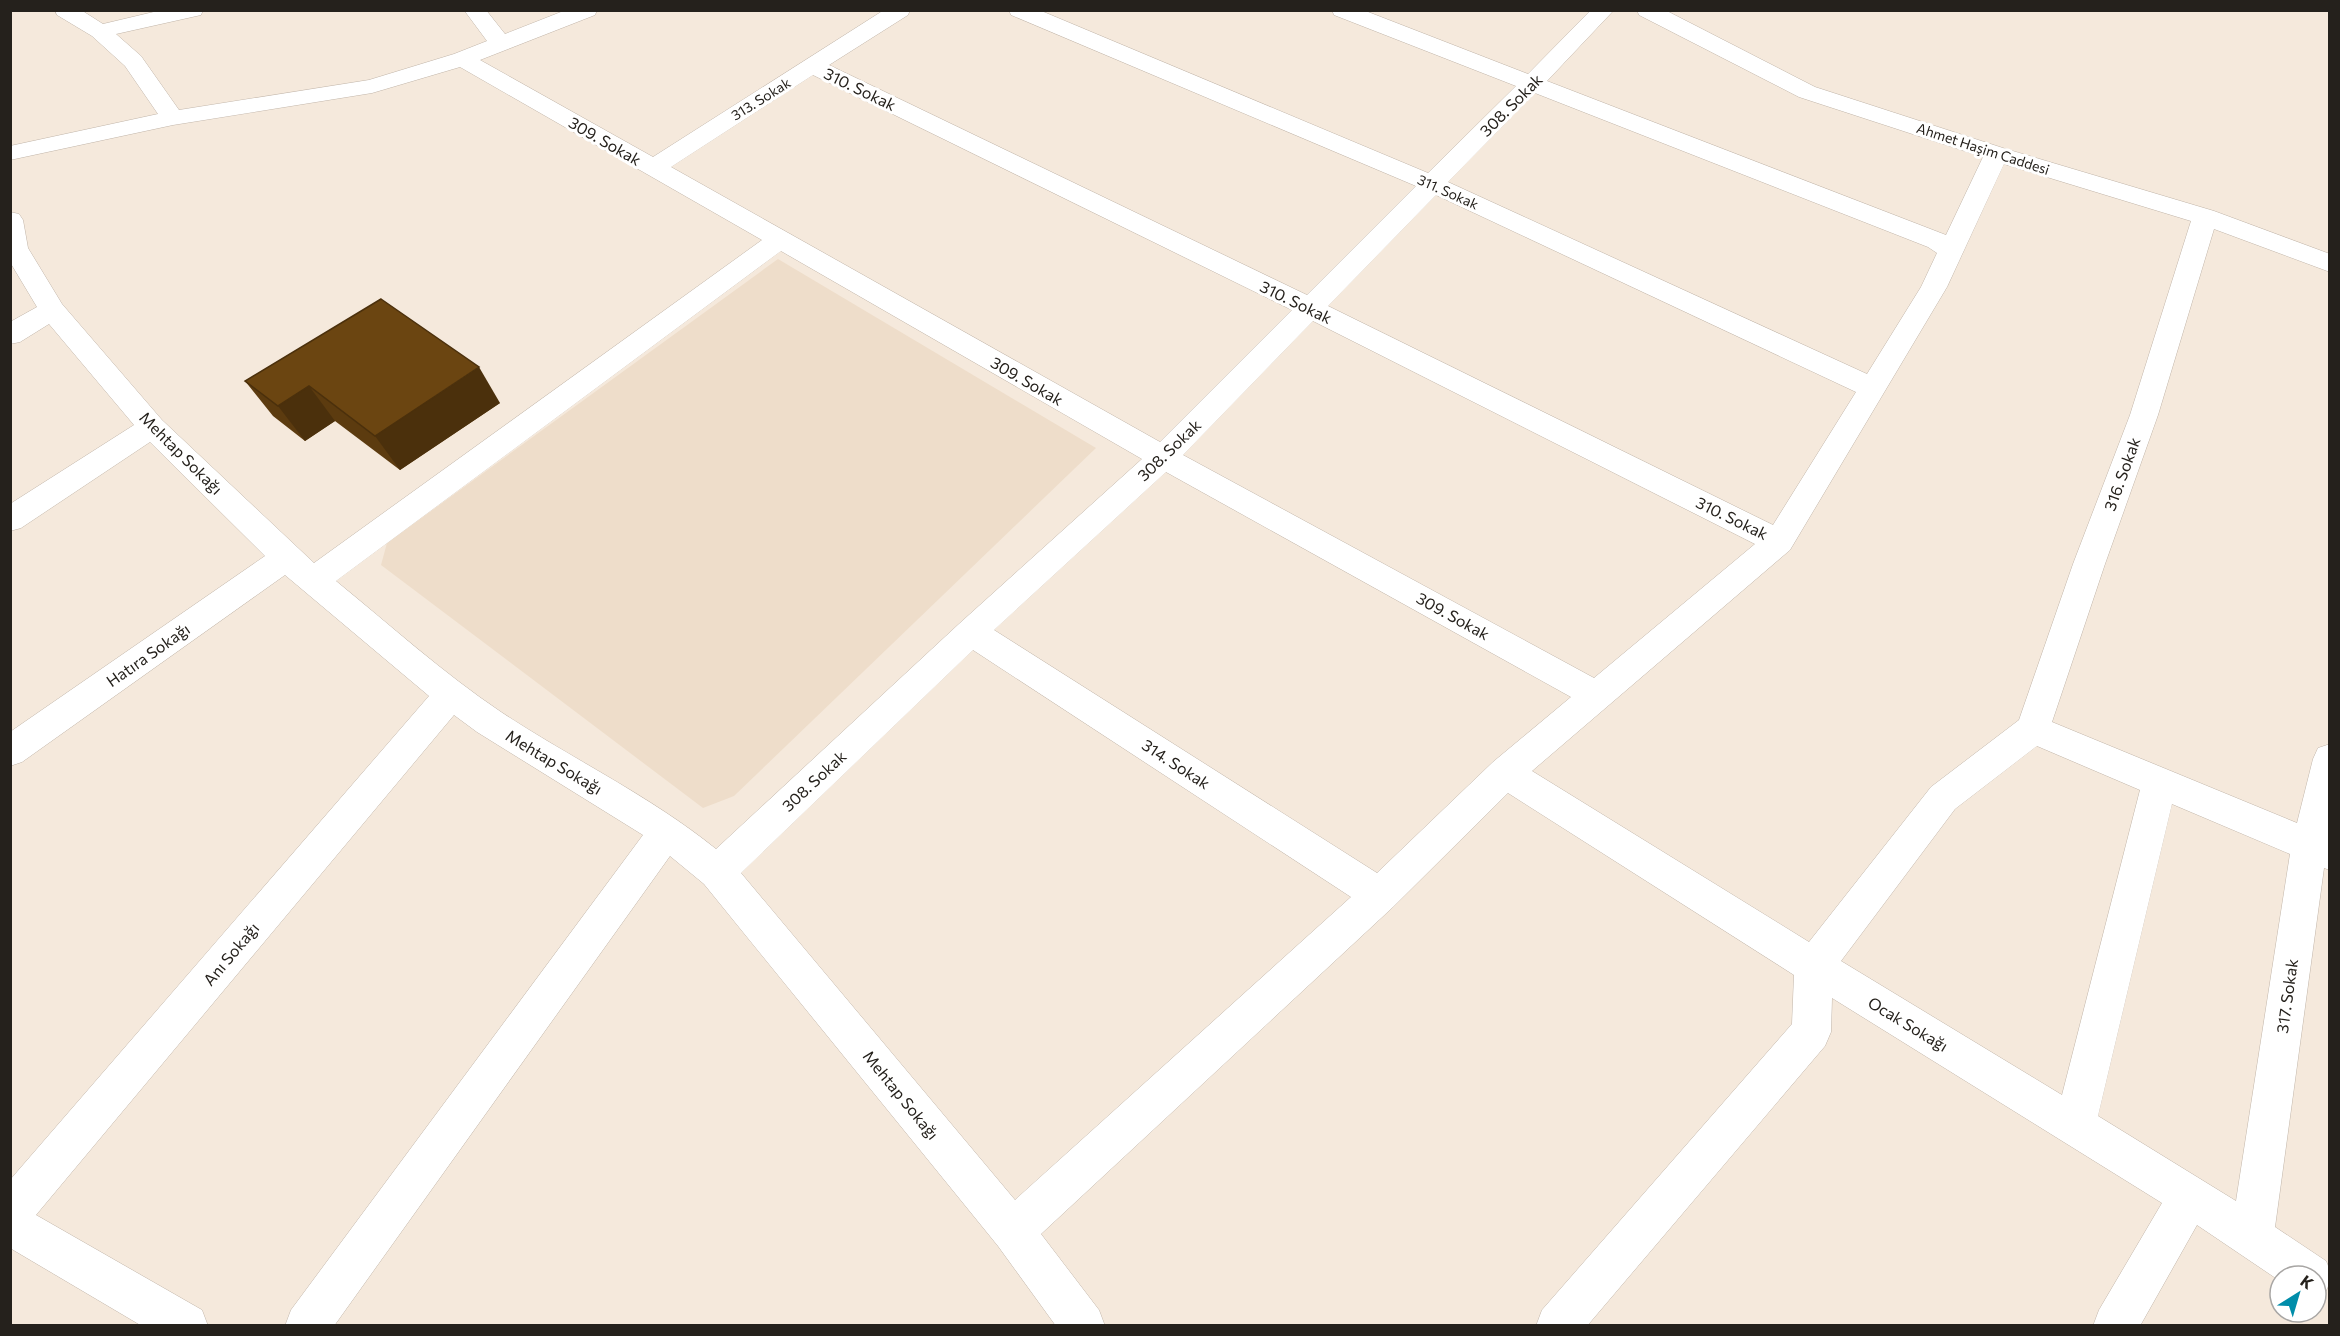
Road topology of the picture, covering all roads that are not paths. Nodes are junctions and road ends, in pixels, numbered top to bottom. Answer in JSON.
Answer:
{"nodes":[{"id":1,"x":65,"y":10,"type":"edge"},
{"id":2,"x":193,"y":10,"type":"edge"},
{"id":3,"x":474,"y":10,"type":"edge"},
{"id":4,"x":587,"y":10,"type":"edge"},
{"id":5,"x":900,"y":10,"type":"edge"},
{"id":6,"x":1019,"y":10,"type":"edge"},
{"id":7,"x":1342,"y":10,"type":"edge"},
{"id":8,"x":1604,"y":10,"type":"edge"},
{"id":9,"x":1647,"y":10,"type":"edge"},
{"id":10,"x":100,"y":31,"type":"junction"},
{"id":11,"x":502,"y":45,"type":"junction"},
{"id":12,"x":462,"y":59,"type":"junction"},
{"id":13,"x":812,"y":66,"type":"junction"},
{"id":14,"x":1532,"y":84,"type":"junction"},
{"id":15,"x":173,"y":118,"type":"junction"},
{"id":16,"x":10,"y":153,"type":"edge"},
{"id":17,"x":1997,"y":154,"type":"junction"},
{"id":18,"x":653,"y":168,"type":"junction"},
{"id":19,"x":1432,"y":184,"type":"junction"},
{"id":20,"x":2205,"y":217,"type":"junction"},
{"id":21,"x":10,"y":220,"type":"edge"},
{"id":22,"x":779,"y":240,"type":"junction"},
{"id":23,"x":1951,"y":250,"type":"junction"},
{"id":24,"x":2330,"y":264,"type":"edge"},
{"id":25,"x":1310,"y":308,"type":"junction"},
{"id":26,"x":52,"y":310,"type":"junction"},
{"id":27,"x":10,"y":335,"type":"edge"},
{"id":28,"x":1871,"y":387,"type":"junction"},
{"id":29,"x":152,"y":427,"type":"junction"},
{"id":30,"x":1163,"y":458,"type":"junction"},
{"id":31,"x":10,"y":520,"type":"edge"},
{"id":32,"x":1779,"y":542,"type":"junction"},
{"id":33,"x":286,"y":558,"type":"junction"},
{"id":34,"x":313,"y":581,"type":"junction"},
{"id":35,"x":971,"y":632,"type":"junction"},
{"id":36,"x":451,"y":694,"type":"junction"},
{"id":37,"x":1596,"y":695,"type":"junction"},
{"id":38,"x":2033,"y":729,"type":"junction"},
{"id":39,"x":10,"y":751,"type":"edge"},
{"id":40,"x":2330,"y":759,"type":"edge"},
{"id":41,"x":1505,"y":773,"type":"junction"},
{"id":42,"x":2160,"y":782,"type":"junction"},
{"id":43,"x":667,"y":831,"type":"junction"},
{"id":44,"x":2319,"y":849,"type":"edge"},
{"id":45,"x":717,"y":872,"type":"junction"},
{"id":46,"x":1380,"y":895,"type":"junction"},
{"id":47,"x":1814,"y":966,"type":"junction"},
{"id":48,"x":2075,"y":1126,"type":"junction"},
{"id":49,"x":2190,"y":1196,"type":"junction"},
{"id":50,"x":10,"y":1213,"type":"edge"},
{"id":51,"x":10,"y":1223,"type":"edge"},
{"id":52,"x":1013,"y":1231,"type":"junction"},
{"id":53,"x":2252,"y":1235,"type":"junction"},
{"id":54,"x":2294,"y":1264,"type":"edge"},
{"id":55,"x":186,"y":1326,"type":"edge"},
{"id":56,"x":307,"y":1326,"type":"edge"},
{"id":57,"x":1083,"y":1326,"type":"edge"},
{"id":58,"x":1558,"y":1326,"type":"edge"},
{"id":59,"x":2115,"y":1326,"type":"edge"}],
"edges":[{"from":1,"to":10,"type":"street"},
{"from":2,"to":10,"type":"street"},
{"from":3,"to":11,"type":"street"},
{"from":4,"to":11,"type":"street"},
{"from":5,"to":13,"type":"street","name":"313. Sokak"},
{"from":6,"to":19,"type":"street","name":"311. Sokak"},
{"from":7,"to":14,"type":"street"},
{"from":8,"to":14,"type":"street","name":"308. Sokak"},
{"from":9,"to":17,"type":"street","name":"Ahmet Haşim Caddesi"},
{"from":10,"to":15,"type":"street"},
{"from":11,"to":12,"type":"street"},
{"from":12,"to":15,"type":"street"},
{"from":12,"to":18,"type":"street","name":"309. Sokak"},
{"from":13,"to":18,"type":"street","name":"313. Sokak"},
{"from":13,"to":25,"type":"street","name":"310. Sokak"},
{"from":14,"to":19,"type":"street","name":"308. Sokak"},
{"from":14,"to":23,"type":"street"},
{"from":15,"to":16,"type":"street"},
{"from":17,"to":20,"type":"street","name":"Ahmet Haşim Caddesi"},
{"from":17,"to":23,"type":"street"},
{"from":18,"to":22,"type":"street","name":"309. Sokak"},
{"from":19,"to":25,"type":"street","name":"308. Sokak"},
{"from":19,"to":28,"type":"street","name":"311. Sokak"},
{"from":20,"to":24,"type":"street","name":"Ahmet Haşim Caddesi"},
{"from":20,"to":38,"type":"street","name":"316. Sokak"},
{"from":21,"to":26,"type":"street","name":"Mehtap Sokağı"},
{"from":22,"to":30,"type":"street","name":"309. Sokak"},
{"from":22,"to":34,"type":"street"},
{"from":23,"to":28,"type":"street"},
{"from":25,"to":30,"type":"street","name":"308. Sokak"},
{"from":25,"to":32,"type":"street","name":"310. Sokak"},
{"from":26,"to":27,"type":"street"},
{"from":26,"to":29,"type":"street","name":"Mehtap Sokağı"},
{"from":28,"to":32,"type":"street"},
{"from":29,"to":31,"type":"street"},
{"from":29,"to":33,"type":"street","name":"Mehtap Sokağı"},
{"from":30,"to":35,"type":"street","name":"308. Sokak"},
{"from":30,"to":37,"type":"street","name":"309. Sokak"},
{"from":32,"to":37,"type":"street"},
{"from":33,"to":34,"type":"street","name":"Mehtap Sokağı"},
{"from":33,"to":39,"type":"street","name":"Hatıra Sokağı"},
{"from":34,"to":36,"type":"street","name":"Mehtap Sokağı"},
{"from":35,"to":45,"type":"street","name":"308. Sokak"},
{"from":35,"to":46,"type":"street","name":"314. Sokak"},
{"from":36,"to":43,"type":"street","name":"Mehtap Sokağı"},
{"from":36,"to":50,"type":"street","name":"Anı Sokağı"},
{"from":37,"to":41,"type":"street"},
{"from":38,"to":42,"type":"street"},
{"from":38,"to":47,"type":"street"},
{"from":40,"to":44,"type":"street","name":"317. Sokak"},
{"from":41,"to":46,"type":"street"},
{"from":41,"to":47,"type":"street","name":"Ocak Sokağı"},
{"from":42,"to":44,"type":"street"},
{"from":42,"to":48,"type":"street"},
{"from":43,"to":45,"type":"street","name":"Mehtap Sokağı"},
{"from":43,"to":56,"type":"street"},
{"from":44,"to":53,"type":"street","name":"317. Sokak"},
{"from":45,"to":52,"type":"street","name":"Mehtap Sokağı"},
{"from":46,"to":52,"type":"street"},
{"from":47,"to":48,"type":"street","name":"Ocak Sokağı"},
{"from":47,"to":58,"type":"street"},
{"from":48,"to":49,"type":"street","name":"Ocak Sokağı"},
{"from":49,"to":53,"type":"street","name":"Ocak Sokağı"},
{"from":49,"to":59,"type":"street"},
{"from":51,"to":55,"type":"street"},
{"from":52,"to":57,"type":"street","name":"Mehtap Sokağı"},
{"from":53,"to":54,"type":"street","name":"Ocak Sokağı"}]}
